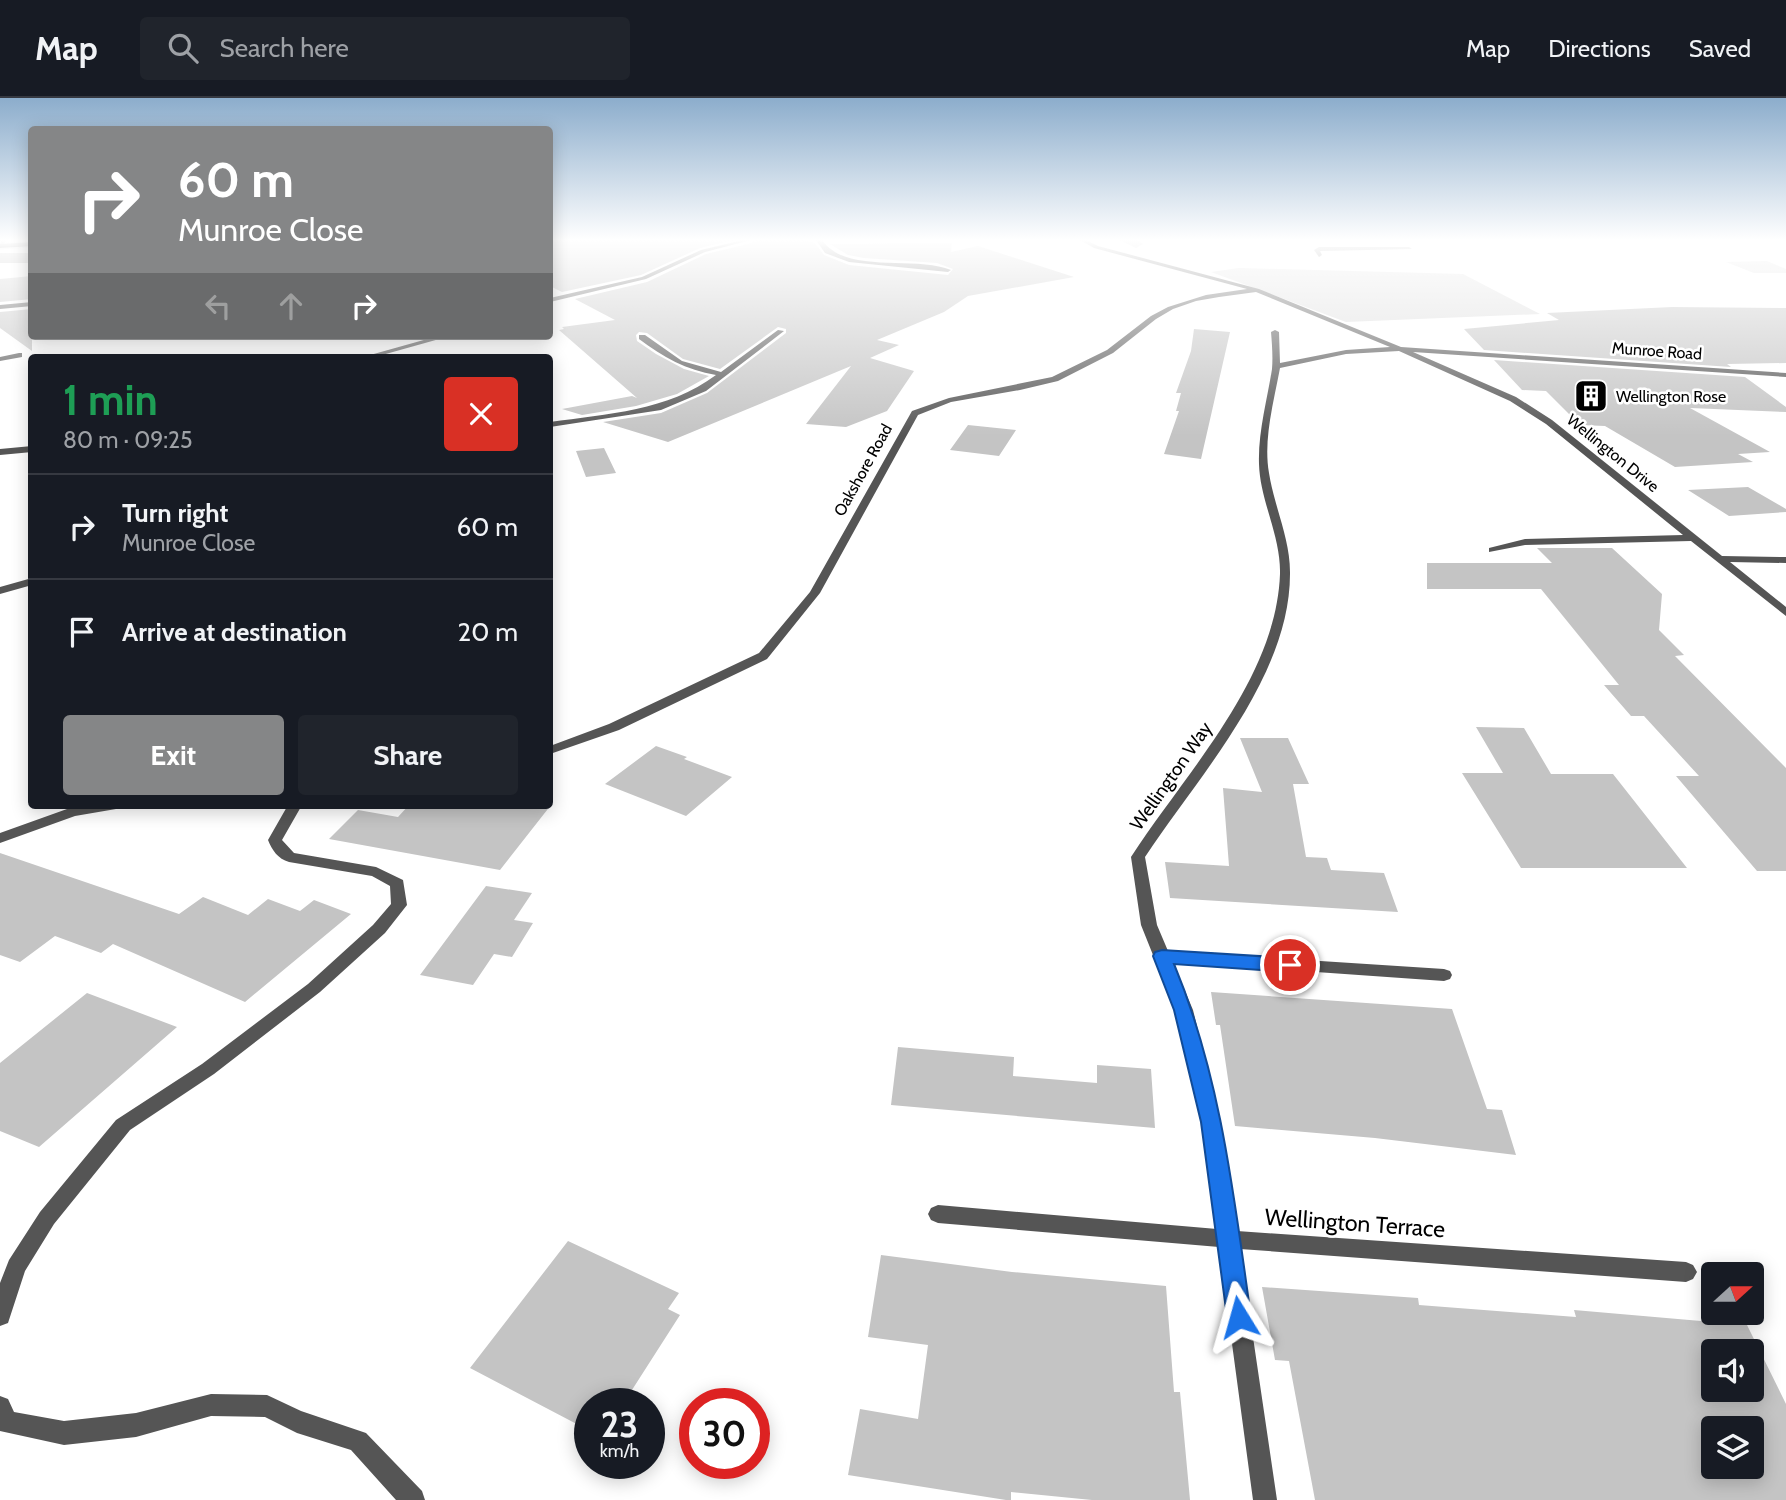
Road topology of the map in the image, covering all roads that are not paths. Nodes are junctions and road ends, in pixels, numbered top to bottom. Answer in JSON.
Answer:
{"nodes":[{"id":1,"x":1178,"y":305,"type":"edge"},
{"id":2,"x":1294,"y":305,"type":"edge"},
{"id":3,"x":780,"y":331,"type":"dead end"},
{"id":4,"x":1275,"y":332,"type":"dead end"},
{"id":5,"x":642,"y":337,"type":"dead end"},
{"id":6,"x":431,"y":340,"type":"edge"},
{"id":7,"x":1400,"y":349,"type":"junction"},
{"id":8,"x":378,"y":354,"type":"edge"},
{"id":9,"x":19,"y":355,"type":"dead end"},
{"id":10,"x":0,"y":359,"type":"edge"},
{"id":11,"x":1276,"y":366,"type":"junction"},
{"id":12,"x":722,"y":374,"type":"junction"},
{"id":13,"x":1786,"y":375,"type":"edge"},
{"id":14,"x":553,"y":425,"type":"edge"},
{"id":15,"x":28,"y":449,"type":"edge"},
{"id":16,"x":0,"y":452,"type":"edge"},
{"id":17,"x":1694,"y":538,"type":"junction"},
{"id":18,"x":1493,"y":550,"type":"dead end"},
{"id":19,"x":1720,"y":559,"type":"junction"},
{"id":20,"x":1786,"y":560,"type":"edge"},
{"id":21,"x":28,"y":582,"type":"edge"},
{"id":22,"x":0,"y":591,"type":"edge"},
{"id":23,"x":1786,"y":613,"type":"edge"},
{"id":24,"x":553,"y":749,"type":"edge"},
{"id":25,"x":91,"y":809,"type":"edge"},
{"id":26,"x":293,"y":809,"type":"edge"},
{"id":27,"x":0,"y":838,"type":"edge"},
{"id":28,"x":1162,"y":956,"type":"junction"},
{"id":29,"x":1444,"y":975,"type":"dead end"},
{"id":30,"x":938,"y":1214,"type":"dead end"},
{"id":31,"x":1228,"y":1239,"type":"junction"},
{"id":32,"x":1686,"y":1272,"type":"dead end"},
{"id":33,"x":0,"y":1316,"type":"edge"},
{"id":34,"x":0,"y":1407,"type":"edge"},
{"id":35,"x":413,"y":1500,"type":"edge"},
{"id":36,"x":1265,"y":1500,"type":"edge"}],
"edges":[{"from":1,"to":24,"type":"street","name":"Oakshore Road"},
{"from":2,"to":7,"type":"street","name":"Munroe Road"},
{"from":3,"to":12,"type":"street"},
{"from":4,"to":11,"type":"street","name":"Wellington Way"},
{"from":5,"to":12,"type":"street"},
{"from":6,"to":8,"type":"street"},
{"from":7,"to":11,"type":"street"},
{"from":7,"to":13,"type":"street","name":"Munroe Road"},
{"from":7,"to":17,"type":"street","name":"Wellington Drive"},
{"from":9,"to":10,"type":"street"},
{"from":11,"to":28,"type":"street","name":"Wellington Way"},
{"from":12,"to":14,"type":"street"},
{"from":15,"to":16,"type":"street"},
{"from":17,"to":18,"type":"street"},
{"from":17,"to":19,"type":"street","name":"Wellington Drive"},
{"from":19,"to":20,"type":"street"},
{"from":19,"to":23,"type":"street","name":"Wellington Drive"},
{"from":21,"to":22,"type":"street"},
{"from":25,"to":27,"type":"street"},
{"from":26,"to":33,"type":"street"},
{"from":28,"to":29,"type":"street"},
{"from":28,"to":31,"type":"street","name":"Wellington Way"},
{"from":30,"to":31,"type":"street","name":"Wellington Terrace"},
{"from":31,"to":32,"type":"street","name":"Wellington Terrace"},
{"from":31,"to":36,"type":"street","name":"Wellington Way"},
{"from":34,"to":35,"type":"street"}]}
